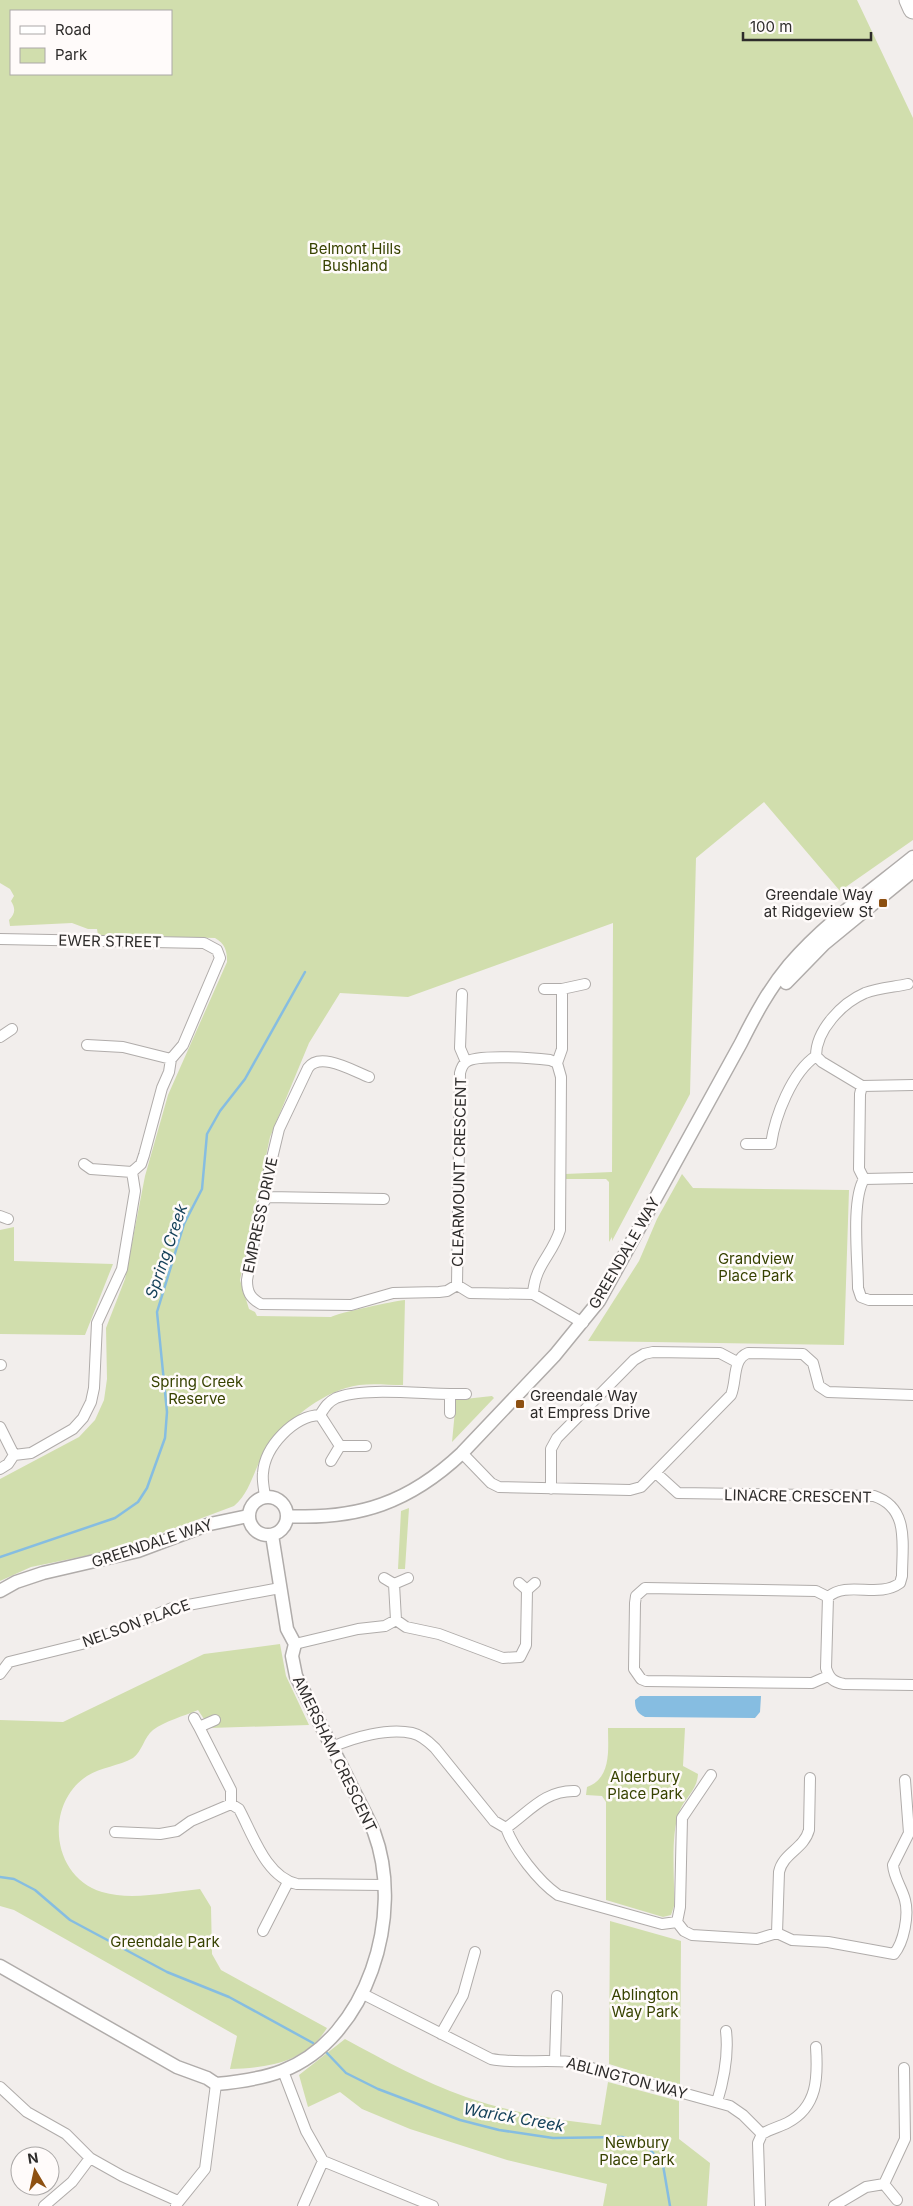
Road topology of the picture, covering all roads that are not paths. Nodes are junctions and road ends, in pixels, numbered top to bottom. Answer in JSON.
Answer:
{"nodes":[{"id":1,"x":909,"y":0,"type":"edge"},
{"id":2,"x":913,"y":9,"type":"edge"},
{"id":3,"x":913,"y":857,"type":"edge"},
{"id":4,"x":913,"y":871,"type":"edge"},
{"id":5,"x":0,"y":939,"type":"edge"},
{"id":6,"x":585,"y":984,"type":"dead end"},
{"id":7,"x":908,"y":984,"type":"dead end"},
{"id":8,"x":544,"y":989,"type":"dead end"},
{"id":9,"x":562,"y":989,"type":"junction"},
{"id":10,"x":462,"y":994,"type":"dead end"},
{"id":11,"x":12,"y":1029,"type":"dead end"},
{"id":12,"x":0,"y":1037,"type":"edge"},
{"id":13,"x":741,"y":1043,"type":"junction"},
{"id":14,"x":87,"y":1045,"type":"dead end"},
{"id":15,"x":816,"y":1056,"type":"junction"},
{"id":16,"x":171,"y":1059,"type":"junction"},
{"id":17,"x":466,"y":1062,"type":"junction"},
{"id":18,"x":557,"y":1063,"type":"junction"},
{"id":19,"x":370,"y":1077,"type":"dead end"},
{"id":20,"x":913,"y":1085,"type":"edge"},
{"id":21,"x":862,"y":1086,"type":"junction"},
{"id":22,"x":746,"y":1144,"type":"dead end"},
{"id":23,"x":84,"y":1164,"type":"dead end"},
{"id":24,"x":132,"y":1172,"type":"junction"},
{"id":25,"x":913,"y":1178,"type":"edge"},
{"id":26,"x":864,"y":1179,"type":"junction"},
{"id":27,"x":267,"y":1197,"type":"junction"},
{"id":28,"x":384,"y":1199,"type":"dead end"},
{"id":29,"x":457,"y":1285,"type":"junction"},
{"id":30,"x":533,"y":1294,"type":"junction"},
{"id":31,"x":913,"y":1300,"type":"edge"},
{"id":32,"x":583,"y":1322,"type":"junction"},
{"id":33,"x":737,"y":1362,"type":"junction"},
{"id":34,"x":450,"y":1394,"type":"junction"},
{"id":35,"x":466,"y":1394,"type":"dead end"},
{"id":36,"x":913,"y":1395,"type":"edge"},
{"id":37,"x":450,"y":1413,"type":"dead end"},
{"id":38,"x":320,"y":1415,"type":"junction"},
{"id":39,"x":0,"y":1428,"type":"edge"},
{"id":40,"x":340,"y":1446,"type":"junction"},
{"id":41,"x":366,"y":1446,"type":"dead end"},
{"id":42,"x":462,"y":1453,"type":"junction"},
{"id":43,"x":14,"y":1455,"type":"junction"},
{"id":44,"x":331,"y":1461,"type":"dead end"},
{"id":45,"x":0,"y":1469,"type":"edge"},
{"id":46,"x":656,"y":1474,"type":"junction"},
{"id":47,"x":552,"y":1489,"type":"junction"},
{"id":48,"x":265,"y":1496,"type":"junction"},
{"id":49,"x":248,"y":1516,"type":"junction"},
{"id":50,"x":287,"y":1516,"type":"junction"},
{"id":51,"x":272,"y":1535,"type":"junction"},
{"id":52,"x":384,"y":1578,"type":"dead end"},
{"id":53,"x":408,"y":1578,"type":"dead end"},
{"id":54,"x":394,"y":1584,"type":"junction"},
{"id":55,"x":527,"y":1586,"type":"dead end"},
{"id":56,"x":280,"y":1588,"type":"junction"},
{"id":57,"x":0,"y":1591,"type":"edge"},
{"id":58,"x":828,"y":1597,"type":"junction"},
{"id":59,"x":396,"y":1620,"type":"junction"},
{"id":60,"x":295,"y":1644,"type":"junction"},
{"id":61,"x":0,"y":1674,"type":"edge"},
{"id":62,"x":828,"y":1676,"type":"junction"},
{"id":63,"x":913,"y":1685,"type":"edge"},
{"id":64,"x":215,"y":1720,"type":"dead end"},
{"id":65,"x":332,"y":1747,"type":"junction"},
{"id":66,"x":711,"y":1775,"type":"dead end"},
{"id":67,"x":810,"y":1778,"type":"dead end"},
{"id":68,"x":905,"y":1780,"type":"dead end"},
{"id":69,"x":575,"y":1791,"type":"dead end"},
{"id":70,"x":231,"y":1804,"type":"junction"},
{"id":71,"x":506,"y":1828,"type":"junction"},
{"id":72,"x":115,"y":1832,"type":"dead end"},
{"id":73,"x":288,"y":1882,"type":"junction"},
{"id":74,"x":383,"y":1885,"type":"junction"},
{"id":75,"x":677,"y":1922,"type":"junction"},
{"id":76,"x":263,"y":1931,"type":"dead end"},
{"id":77,"x":777,"y":1933,"type":"junction"},
{"id":78,"x":475,"y":1952,"type":"dead end"},
{"id":79,"x":0,"y":1966,"type":"edge"},
{"id":80,"x":363,"y":1994,"type":"junction"},
{"id":81,"x":558,"y":1996,"type":"dead end"},
{"id":82,"x":726,"y":2031,"type":"dead end"},
{"id":83,"x":441,"y":2034,"type":"junction"},
{"id":84,"x":816,"y":2047,"type":"dead end"},
{"id":85,"x":554,"y":2060,"type":"junction"},
{"id":86,"x":904,"y":2068,"type":"dead end"},
{"id":87,"x":283,"y":2071,"type":"junction"},
{"id":88,"x":216,"y":2084,"type":"junction"},
{"id":89,"x":0,"y":2087,"type":"edge"},
{"id":90,"x":717,"y":2102,"type":"junction"},
{"id":91,"x":762,"y":2134,"type":"junction"},
{"id":92,"x":90,"y":2158,"type":"junction"},
{"id":93,"x":323,"y":2161,"type":"junction"},
{"id":94,"x":884,"y":2184,"type":"junction"},
{"id":95,"x":897,"y":2200,"type":"dead end"},
{"id":96,"x":177,"y":2204,"type":"edge"},
{"id":97,"x":44,"y":2206,"type":"edge"},
{"id":98,"x":303,"y":2206,"type":"edge"},
{"id":99,"x":433,"y":2206,"type":"edge"},
{"id":100,"x":760,"y":2206,"type":"edge"},
{"id":101,"x":834,"y":2206,"type":"edge"}],
"edges":[{"from":1,"to":2,"type":"highway"},
{"from":3,"to":13,"type":"street","name":"GREENDALE WAY"},
{"from":4,"to":13,"type":"street","name":"GREENDALE WAY"},
{"from":5,"to":16,"type":"street","name":"EWER STREET"},
{"from":6,"to":9,"type":"street"},
{"from":7,"to":15,"type":"street"},
{"from":8,"to":9,"type":"street"},
{"from":9,"to":18,"type":"street"},
{"from":10,"to":17,"type":"street"},
{"from":11,"to":12,"type":"street"},
{"from":13,"to":32,"type":"street","name":"GREENDALE WAY"},
{"from":14,"to":16,"type":"street"},
{"from":15,"to":21,"type":"street"},
{"from":15,"to":22,"type":"street"},
{"from":16,"to":24,"type":"street"},
{"from":17,"to":18,"type":"street","name":"CLEARMOUNT CRESCENT"},
{"from":17,"to":29,"type":"street","name":"CLEARMOUNT CRESCENT"},
{"from":18,"to":30,"type":"street"},
{"from":19,"to":27,"type":"street","name":"EMPRESS DRIVE"},
{"from":20,"to":21,"type":"street"},
{"from":21,"to":26,"type":"street"},
{"from":23,"to":24,"type":"street"},
{"from":24,"to":43,"type":"street"},
{"from":25,"to":26,"type":"street"},
{"from":26,"to":31,"type":"street"},
{"from":27,"to":28,"type":"street"},
{"from":27,"to":29,"type":"street","name":"EMPRESS DRIVE"},
{"from":29,"to":30,"type":"street"},
{"from":30,"to":32,"type":"street"},
{"from":32,"to":42,"type":"street","name":"GREENDALE WAY"},
{"from":33,"to":36,"type":"street"},
{"from":33,"to":46,"type":"street"},
{"from":33,"to":47,"type":"street"},
{"from":34,"to":35,"type":"street"},
{"from":34,"to":37,"type":"street"},
{"from":34,"to":38,"type":"street"},
{"from":38,"to":40,"type":"street"},
{"from":38,"to":48,"type":"street"},
{"from":39,"to":43,"type":"street"},
{"from":40,"to":41,"type":"street"},
{"from":40,"to":44,"type":"street"},
{"from":42,"to":47,"type":"street"},
{"from":42,"to":50,"type":"street","name":"GREENDALE WAY"},
{"from":43,"to":45,"type":"street"},
{"from":46,"to":47,"type":"street"},
{"from":46,"to":58,"type":"street","name":"LINACRE CRESCENT"},
{"from":48,"to":49,"type":"street"},
{"from":48,"to":50,"type":"street"},
{"from":49,"to":51,"type":"street"},
{"from":49,"to":57,"type":"street","name":"GREENDALE WAY"},
{"from":50,"to":51,"type":"street"},
{"from":51,"to":56,"type":"street","name":"AMERSHAM CRESCENT"},
{"from":52,"to":54,"type":"street"},
{"from":53,"to":54,"type":"street"},
{"from":54,"to":59,"type":"street"},
{"from":55,"to":59,"type":"street"},
{"from":56,"to":60,"type":"street","name":"AMERSHAM CRESCENT"},
{"from":56,"to":61,"type":"street","name":"NELSON PLACE"},
{"from":58,"to":62,"type":"street"},
{"from":58,"to":62,"type":"street"},
{"from":59,"to":60,"type":"street"},
{"from":60,"to":65,"type":"street","name":"AMERSHAM CRESCENT"},
{"from":62,"to":63,"type":"street"},
{"from":64,"to":70,"type":"street"},
{"from":65,"to":71,"type":"street"},
{"from":65,"to":74,"type":"street","name":"AMERSHAM CRESCENT"},
{"from":66,"to":75,"type":"street"},
{"from":67,"to":77,"type":"street"},
{"from":68,"to":77,"type":"street"},
{"from":69,"to":71,"type":"street"},
{"from":70,"to":72,"type":"street"},
{"from":70,"to":73,"type":"street"},
{"from":71,"to":75,"type":"street"},
{"from":73,"to":74,"type":"street"},
{"from":73,"to":76,"type":"street"},
{"from":74,"to":80,"type":"street","name":"AMERSHAM CRESCENT"},
{"from":75,"to":77,"type":"street"},
{"from":78,"to":83,"type":"street"},
{"from":79,"to":88,"type":"street"},
{"from":80,"to":83,"type":"street","name":"ABLINGTON WAY"},
{"from":80,"to":87,"type":"street","name":"AMERSHAM CRESCENT"},
{"from":81,"to":85,"type":"street"},
{"from":82,"to":90,"type":"street"},
{"from":83,"to":85,"type":"street","name":"ABLINGTON WAY"},
{"from":84,"to":91,"type":"street"},
{"from":85,"to":90,"type":"street","name":"ABLINGTON WAY"},
{"from":86,"to":94,"type":"street"},
{"from":87,"to":88,"type":"street","name":"AMERSHAM CRESCENT"},
{"from":87,"to":93,"type":"street"},
{"from":88,"to":96,"type":"street"},
{"from":89,"to":92,"type":"street"},
{"from":90,"to":91,"type":"street","name":"ABLINGTON WAY"},
{"from":91,"to":100,"type":"street"},
{"from":92,"to":96,"type":"street"},
{"from":92,"to":97,"type":"street"},
{"from":93,"to":98,"type":"street"},
{"from":93,"to":99,"type":"street"},
{"from":94,"to":95,"type":"street"},
{"from":94,"to":101,"type":"street"}]}
